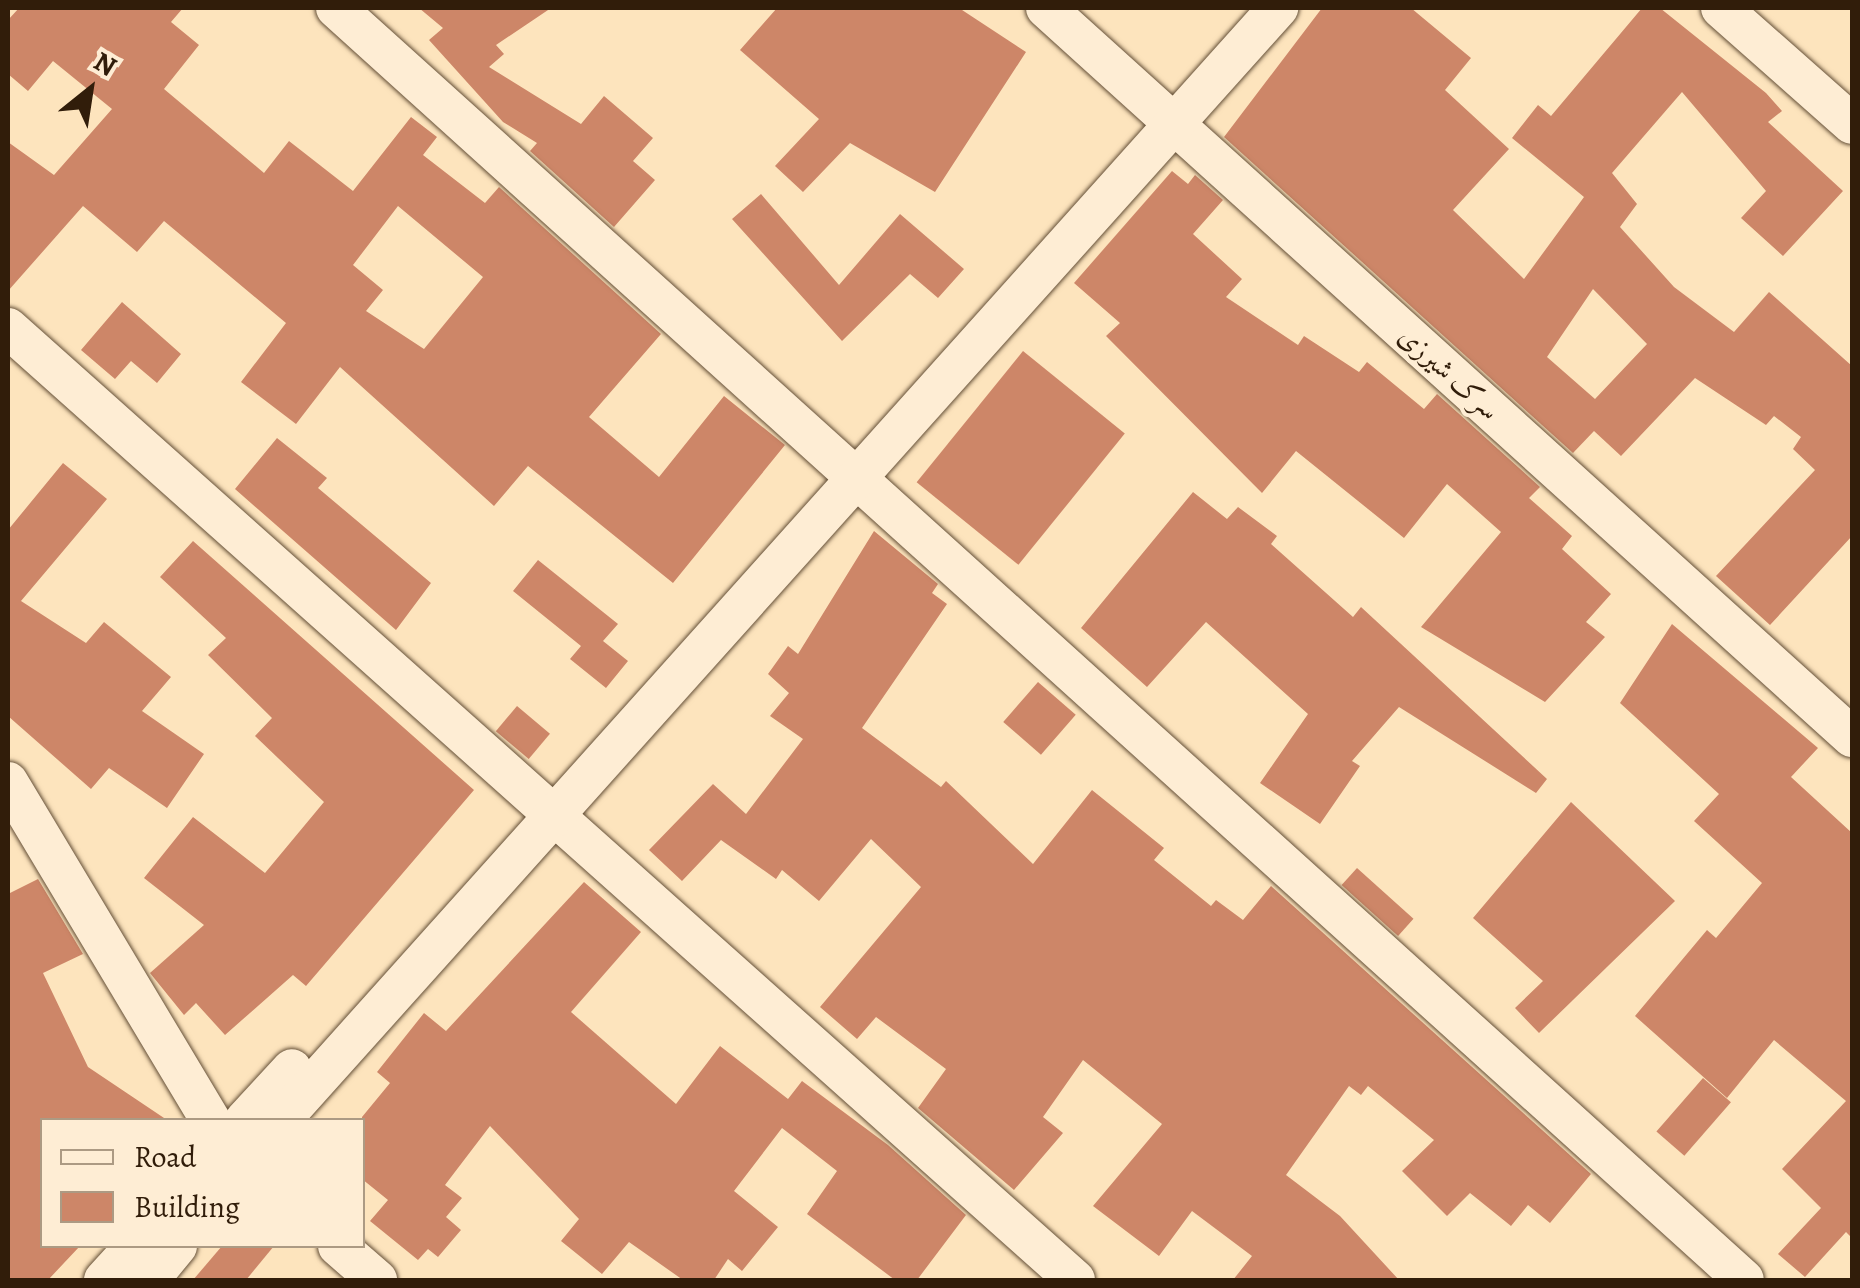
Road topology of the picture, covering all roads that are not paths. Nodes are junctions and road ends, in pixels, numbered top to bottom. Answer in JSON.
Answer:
{"nodes":[{"id":1,"x":336,"y":8,"type":"edge"},
{"id":2,"x":1046,"y":8,"type":"edge"},
{"id":3,"x":1242,"y":8,"type":"edge"},
{"id":4,"x":1278,"y":8,"type":"edge"},
{"id":5,"x":1722,"y":8,"type":"edge"},
{"id":6,"x":1164,"y":114,"type":"junction"},
{"id":7,"x":1852,"y":124,"type":"edge"},
{"id":8,"x":8,"y":328,"type":"edge"},
{"id":9,"x":848,"y":472,"type":"junction"},
{"id":10,"x":1852,"y":737,"type":"edge"},
{"id":11,"x":8,"y":782,"type":"edge"},
{"id":12,"x":544,"y":807,"type":"junction"},
{"id":13,"x":209,"y":1118,"type":"edge"},
{"id":14,"x":247,"y":1118,"type":"edge"},
{"id":15,"x":283,"y":1118,"type":"edge"},
{"id":16,"x":133,"y":1248,"type":"edge"},
{"id":17,"x":175,"y":1248,"type":"edge"},
{"id":18,"x":340,"y":1248,"type":"edge"},
{"id":19,"x":104,"y":1280,"type":"edge"},
{"id":20,"x":149,"y":1280,"type":"edge"},
{"id":21,"x":377,"y":1280,"type":"edge"},
{"id":22,"x":1075,"y":1280,"type":"edge"},
{"id":23,"x":1744,"y":1280,"type":"edge"}],
"edges":[{"from":1,"to":9,"type":"street"},
{"from":2,"to":6,"type":"street","name":"سرک شیرزی"},
{"from":3,"to":6,"type":"street"},
{"from":4,"to":6,"type":"street"},
{"from":5,"to":7,"type":"street"},
{"from":6,"to":9,"type":"street"},
{"from":6,"to":10,"type":"street","name":"سرک شیرزی"},
{"from":8,"to":12,"type":"street"},
{"from":9,"to":12,"type":"street"},
{"from":9,"to":23,"type":"street"},
{"from":11,"to":13,"type":"street"},
{"from":12,"to":14,"type":"street"},
{"from":12,"to":15,"type":"street"},
{"from":12,"to":22,"type":"street"},
{"from":16,"to":19,"type":"street"},
{"from":17,"to":20,"type":"street"},
{"from":18,"to":21,"type":"street"}]}
